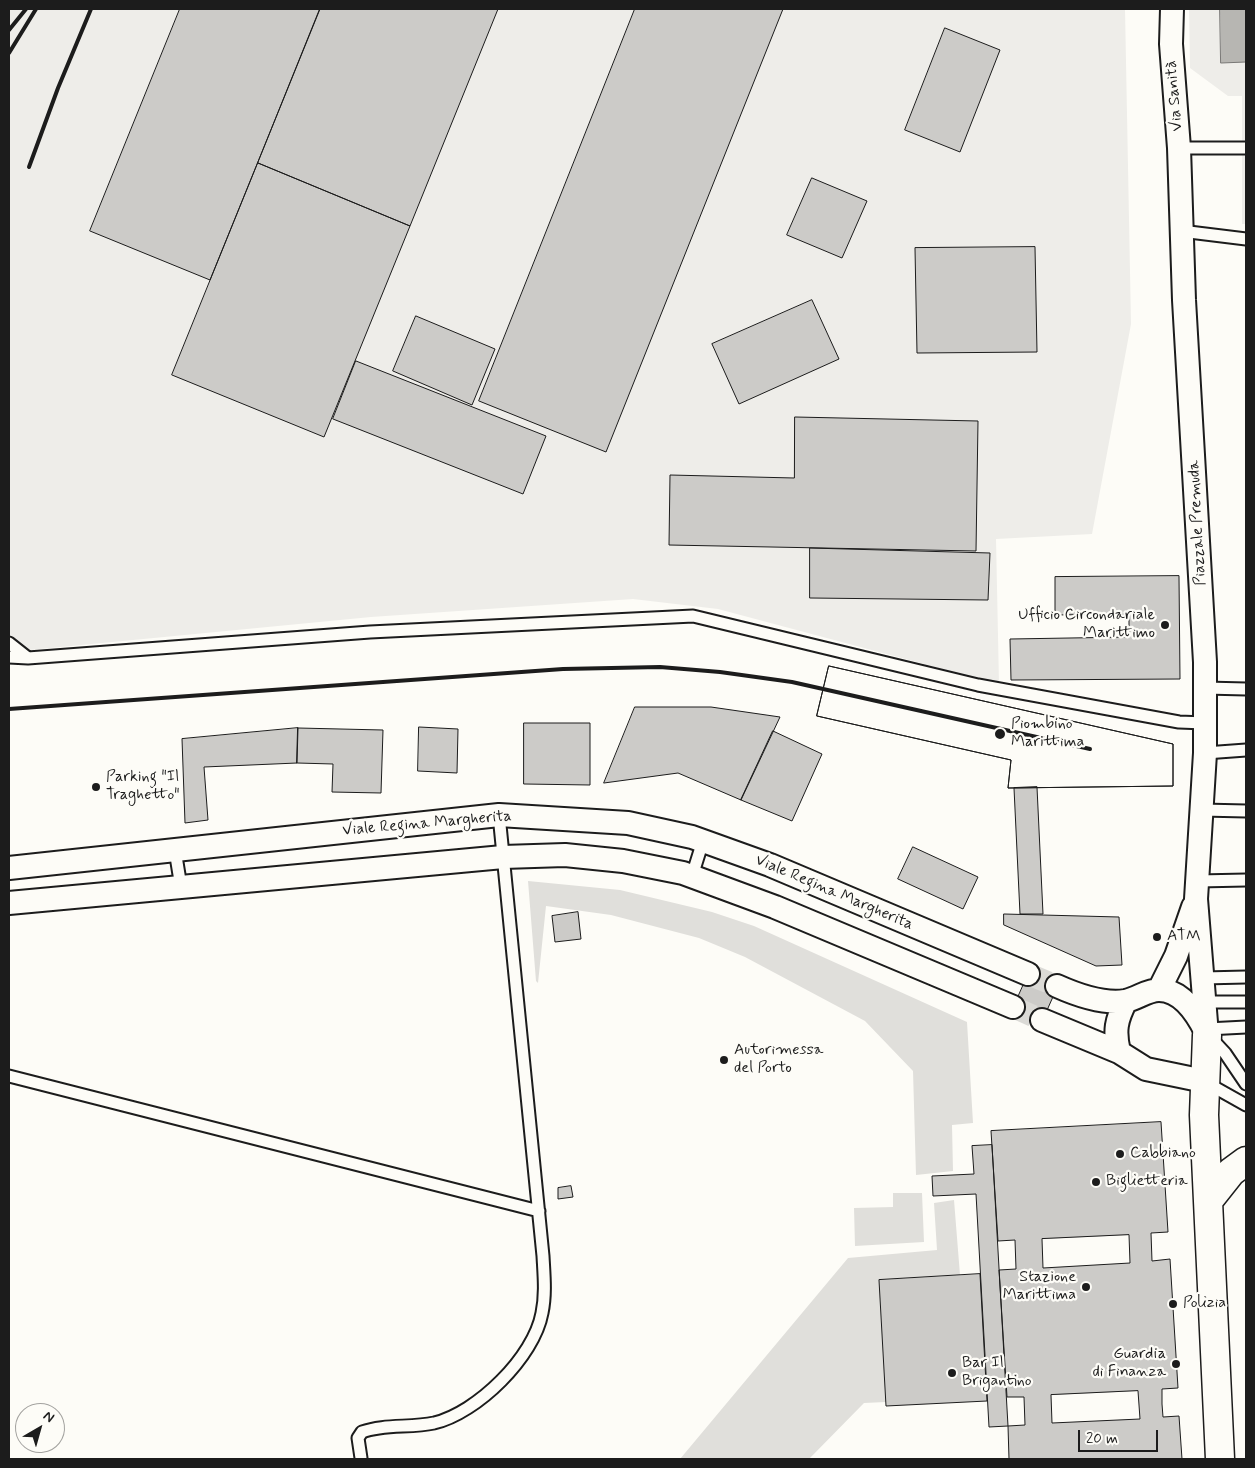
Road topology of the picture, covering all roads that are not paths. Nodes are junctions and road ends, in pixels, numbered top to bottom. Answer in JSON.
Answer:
{"nodes":[{"id":1,"x":1158,"y":9,"type":"edge"},
{"id":2,"x":1172,"y":9,"type":"edge"},
{"id":3,"x":1171,"y":44,"type":"junction"},
{"id":4,"x":1179,"y":148,"type":"junction"},
{"id":5,"x":1246,"y":148,"type":"edge"},
{"id":6,"x":1182,"y":231,"type":"junction"},
{"id":7,"x":1246,"y":239,"type":"edge"},
{"id":8,"x":9,"y":643,"type":"edge"},
{"id":9,"x":9,"y":657,"type":"edge"},
{"id":10,"x":28,"y":658,"type":"junction"},
{"id":11,"x":1205,"y":688,"type":"junction"},
{"id":12,"x":1246,"y":690,"type":"edge"},
{"id":13,"x":1205,"y":723,"type":"junction"},
{"id":14,"x":1246,"y":750,"type":"edge"},
{"id":15,"x":1204,"y":754,"type":"junction"},
{"id":16,"x":1202,"y":810,"type":"junction"},
{"id":17,"x":1246,"y":811,"type":"edge"},
{"id":18,"x":499,"y":815,"type":"junction"},
{"id":19,"x":703,"y":841,"type":"junction"},
{"id":20,"x":175,"y":850,"type":"junction"},
{"id":21,"x":502,"y":857,"type":"junction"},
{"id":22,"x":9,"y":868,"type":"edge"},
{"id":23,"x":692,"y":876,"type":"junction"},
{"id":24,"x":1246,"y":880,"type":"edge"},
{"id":25,"x":181,"y":887,"type":"junction"},
{"id":26,"x":1197,"y":890,"type":"junction"},
{"id":27,"x":9,"y":903,"type":"edge"},
{"id":28,"x":1028,"y":974,"type":"tunnel mouth"},
{"id":29,"x":1246,"y":976,"type":"edge"},
{"id":30,"x":1203,"y":978,"type":"junction"},
{"id":31,"x":1057,"y":986,"type":"tunnel mouth"},
{"id":32,"x":1159,"y":990,"type":"junction"},
{"id":33,"x":1126,"y":1001,"type":"junction"},
{"id":34,"x":1205,"y":1002,"type":"junction"},
{"id":35,"x":1246,"y":1002,"type":"edge"},
{"id":36,"x":1013,"y":1007,"type":"tunnel mouth"},
{"id":37,"x":1042,"y":1020,"type":"tunnel mouth"},
{"id":38,"x":1246,"y":1027,"type":"edge"},
{"id":39,"x":1207,"y":1032,"type":"junction"},
{"id":40,"x":1119,"y":1052,"type":"junction"},
{"id":41,"x":9,"y":1076,"type":"edge"},
{"id":42,"x":1204,"y":1081,"type":"junction"},
{"id":43,"x":1246,"y":1084,"type":"edge"},
{"id":44,"x":1246,"y":1106,"type":"edge"},
{"id":45,"x":1246,"y":1161,"type":"edge"},
{"id":46,"x":1208,"y":1201,"type":"junction"},
{"id":47,"x":539,"y":1212,"type":"junction"},
{"id":48,"x":361,"y":1458,"type":"edge"},
{"id":49,"x":1220,"y":1459,"type":"edge"}],
"edges":[{"from":1,"to":3,"type":"street","name":"Via Sanità"},
{"from":2,"to":3,"type":"street","name":"Via Sanità"},
{"from":3,"to":4,"type":"street","name":"Via Sanità"},
{"from":4,"to":5,"type":"lane"},
{"from":4,"to":6,"type":"street","name":"Piazzale Premuda"},
{"from":6,"to":7,"type":"lane"},
{"from":6,"to":11,"type":"street","name":"Piazzale Premuda"},
{"from":8,"to":10,"type":"lane"},
{"from":9,"to":10,"type":"lane"},
{"from":10,"to":13,"type":"lane"},
{"from":11,"to":12,"type":"lane"},
{"from":11,"to":13,"type":"street","name":"Piazzale Premuda"},
{"from":13,"to":15,"type":"street","name":"Piazzale Premuda"},
{"from":14,"to":15,"type":"lane"},
{"from":15,"to":16,"type":"street","name":"Piazzale Premuda"},
{"from":16,"to":17,"type":"lane"},
{"from":16,"to":26,"type":"street","name":"Piazzale Premuda"},
{"from":18,"to":19,"type":"street","name":"Viale Regina Margherita"},
{"from":18,"to":20,"type":"street","name":"Viale Regina Margherita"},
{"from":18,"to":21,"type":"lane"},
{"from":19,"to":23,"type":"lane"},
{"from":19,"to":28,"type":"street","name":"Viale Regina Margherita"},
{"from":20,"to":22,"type":"street","name":"Viale Regina Margherita"},
{"from":20,"to":25,"type":"lane"},
{"from":21,"to":23,"type":"street"},
{"from":21,"to":25,"type":"street"},
{"from":21,"to":47,"type":"lane"},
{"from":23,"to":36,"type":"street"},
{"from":24,"to":26,"type":"lane"},
{"from":25,"to":27,"type":"street"},
{"from":26,"to":30,"type":"street","name":"Piazzale Premuda"},
{"from":26,"to":32,"type":"street","name":"Piazzale Premuda"},
{"from":29,"to":30,"type":"lane"},
{"from":30,"to":34,"type":"street","name":"Piazzale Premuda"},
{"from":31,"to":33,"type":"street"},
{"from":32,"to":33,"type":"street"},
{"from":32,"to":39,"type":"street"},
{"from":33,"to":40,"type":"street"},
{"from":34,"to":35,"type":"lane"},
{"from":34,"to":39,"type":"street","name":"Piazzale Premuda"},
{"from":37,"to":40,"type":"street"},
{"from":38,"to":39,"type":"lane"},
{"from":39,"to":42,"type":"street"},
{"from":39,"to":43,"type":"lane"},
{"from":40,"to":42,"type":"street"},
{"from":41,"to":47,"type":"lane"},
{"from":42,"to":44,"type":"lane"},
{"from":42,"to":46,"type":"street"},
{"from":45,"to":46,"type":"street"},
{"from":46,"to":49,"type":"street"},
{"from":47,"to":48,"type":"lane"}]}
